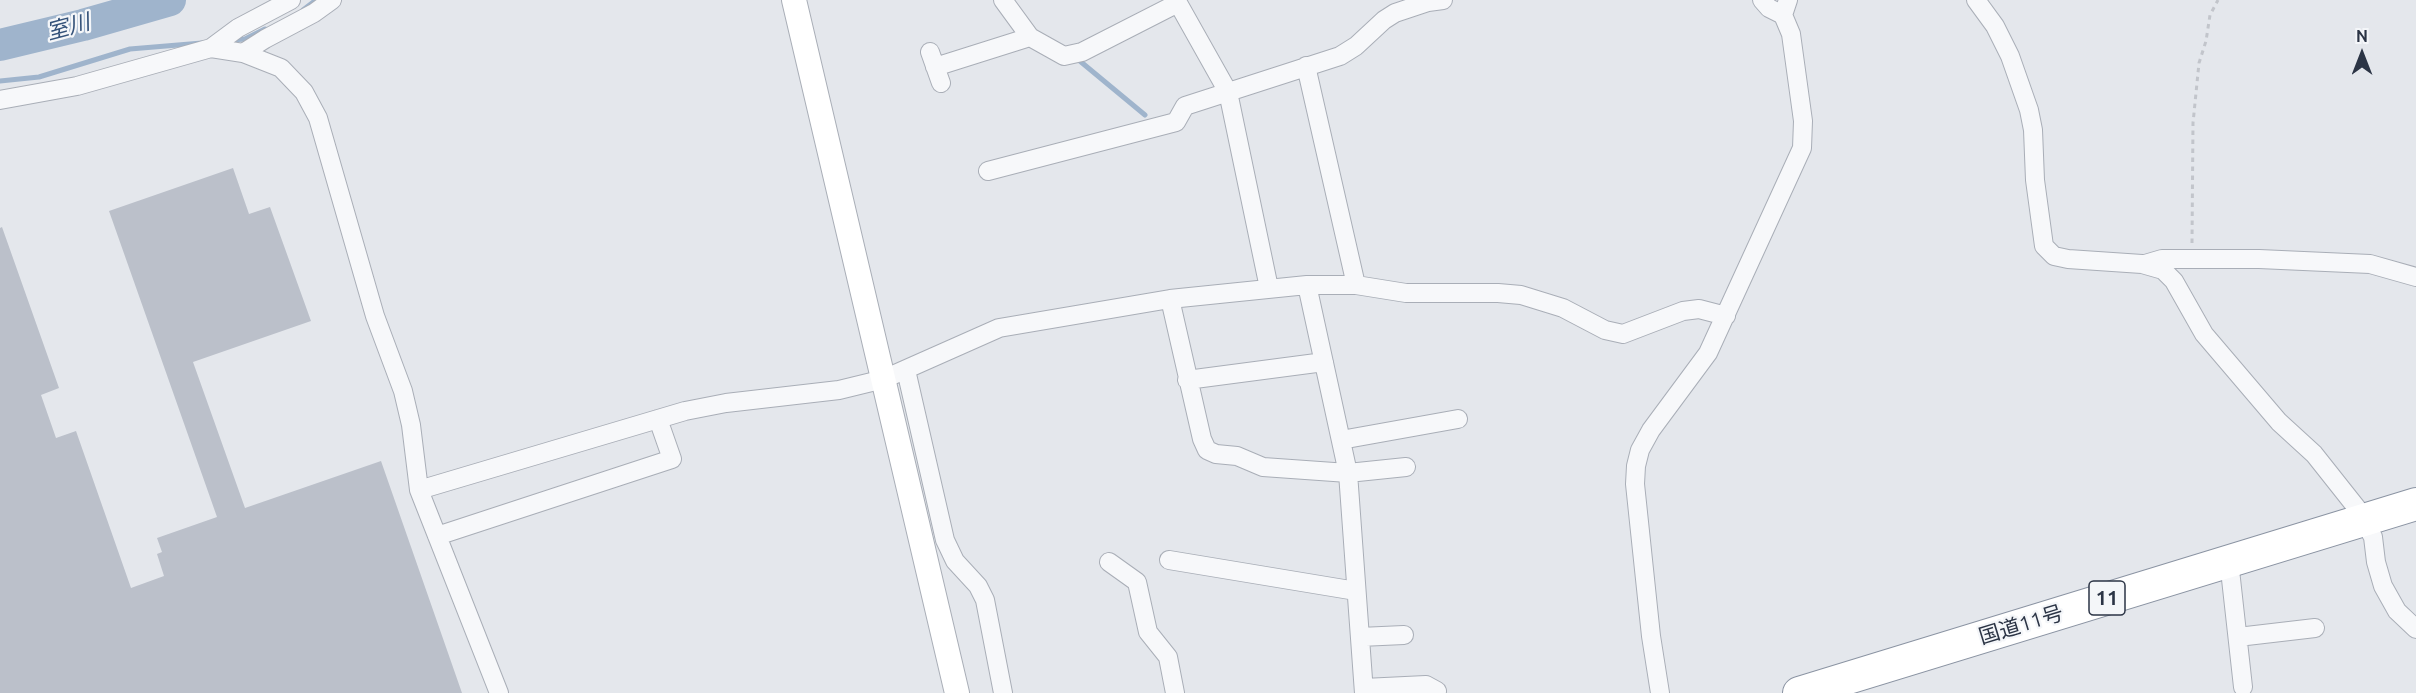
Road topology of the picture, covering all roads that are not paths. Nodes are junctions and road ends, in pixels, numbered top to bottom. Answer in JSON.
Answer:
{"nodes":[{"id":1,"x":291,"y":0,"type":"edge"},
{"id":2,"x":332,"y":0,"type":"edge"},
{"id":3,"x":794,"y":0,"type":"edge"},
{"id":4,"x":1003,"y":0,"type":"edge"},
{"id":5,"x":1443,"y":0,"type":"edge"},
{"id":6,"x":1762,"y":0,"type":"edge"},
{"id":7,"x":1976,"y":0,"type":"edge"},
{"id":8,"x":1786,"y":7,"type":"edge"},
{"id":9,"x":1030,"y":37,"type":"junction"},
{"id":10,"x":211,"y":48,"type":"junction"},
{"id":11,"x":243,"y":53,"type":"junction"},
{"id":12,"x":1306,"y":66,"type":"junction"},
{"id":13,"x":935,"y":68,"type":"dead end"},
{"id":14,"x":1228,"y":92,"type":"junction"},
{"id":15,"x":0,"y":100,"type":"edge"},
{"id":16,"x":988,"y":171,"type":"dead end"},
{"id":17,"x":2142,"y":264,"type":"junction"},
{"id":18,"x":2416,"y":277,"type":"edge"},
{"id":19,"x":1307,"y":285,"type":"junction"},
{"id":20,"x":1356,"y":285,"type":"junction"},
{"id":21,"x":1269,"y":288,"type":"junction"},
{"id":22,"x":1170,"y":298,"type":"junction"},
{"id":23,"x":1726,"y":316,"type":"junction"},
{"id":24,"x":1323,"y":362,"type":"junction"},
{"id":25,"x":895,"y":375,"type":"junction"},
{"id":26,"x":1187,"y":380,"type":"junction"},
{"id":27,"x":658,"y":419,"type":"junction"},
{"id":28,"x":1458,"y":419,"type":"dead end"},
{"id":29,"x":1341,"y":440,"type":"junction"},
{"id":30,"x":1406,"y":467,"type":"dead end"},
{"id":31,"x":1348,"y":473,"type":"junction"},
{"id":32,"x":419,"y":490,"type":"junction"},
{"id":33,"x":2416,"y":504,"type":"edge"},
{"id":34,"x":2364,"y":520,"type":"junction"},
{"id":35,"x":437,"y":536,"type":"junction"},
{"id":36,"x":1169,"y":560,"type":"dead end"},
{"id":37,"x":2229,"y":561,"type":"junction"},
{"id":38,"x":1109,"y":562,"type":"dead end"},
{"id":39,"x":1356,"y":591,"type":"junction"},
{"id":40,"x":2315,"y":628,"type":"dead end"},
{"id":41,"x":2416,"y":629,"type":"edge"},
{"id":42,"x":1404,"y":634,"type":"dead end"},
{"id":43,"x":1360,"y":636,"type":"junction"},
{"id":44,"x":2238,"y":637,"type":"junction"},
{"id":45,"x":2243,"y":687,"type":"dead end"},
{"id":46,"x":1364,"y":691,"type":"edge"},
{"id":47,"x":1437,"y":691,"type":"dead end"},
{"id":48,"x":499,"y":693,"type":"edge"},
{"id":49,"x":957,"y":693,"type":"edge"},
{"id":50,"x":1004,"y":693,"type":"edge"},
{"id":51,"x":1175,"y":693,"type":"edge"},
{"id":52,"x":1660,"y":693,"type":"edge"},
{"id":53,"x":1799,"y":693,"type":"edge"}],
"edges":[{"from":1,"to":10,"type":"street"},
{"from":2,"to":11,"type":"street"},
{"from":3,"to":25,"type":"street"},
{"from":4,"to":9,"type":"street"},
{"from":5,"to":12,"type":"street"},
{"from":6,"to":8,"type":"street"},
{"from":7,"to":17,"type":"street"},
{"from":8,"to":23,"type":"street"},
{"from":9,"to":13,"type":"street"},
{"from":9,"to":14,"type":"street"},
{"from":10,"to":11,"type":"street"},
{"from":10,"to":15,"type":"street"},
{"from":11,"to":32,"type":"street"},
{"from":12,"to":14,"type":"street"},
{"from":12,"to":20,"type":"street"},
{"from":14,"to":16,"type":"street"},
{"from":14,"to":21,"type":"street"},
{"from":17,"to":18,"type":"street"},
{"from":17,"to":34,"type":"street"},
{"from":19,"to":20,"type":"street"},
{"from":19,"to":21,"type":"street"},
{"from":19,"to":24,"type":"street"},
{"from":20,"to":23,"type":"street"},
{"from":21,"to":22,"type":"street"},
{"from":22,"to":25,"type":"street"},
{"from":22,"to":26,"type":"street"},
{"from":23,"to":52,"type":"street"},
{"from":24,"to":26,"type":"street"},
{"from":24,"to":29,"type":"street"},
{"from":25,"to":27,"type":"street"},
{"from":25,"to":49,"type":"street"},
{"from":25,"to":50,"type":"street"},
{"from":26,"to":31,"type":"street"},
{"from":27,"to":32,"type":"street"},
{"from":27,"to":35,"type":"street"},
{"from":28,"to":29,"type":"street"},
{"from":29,"to":31,"type":"street"},
{"from":30,"to":31,"type":"street"},
{"from":31,"to":39,"type":"street"},
{"from":32,"to":35,"type":"street"},
{"from":33,"to":34,"type":"highway","name":"国道11号","number":"11"},
{"from":34,"to":37,"type":"highway","name":"国道11号","number":"11"},
{"from":34,"to":41,"type":"street"},
{"from":35,"to":48,"type":"street"},
{"from":36,"to":39,"type":"street"},
{"from":37,"to":44,"type":"street"},
{"from":37,"to":53,"type":"highway","name":"国道11号","number":"11"},
{"from":38,"to":51,"type":"street"},
{"from":39,"to":43,"type":"street"},
{"from":40,"to":44,"type":"street"},
{"from":42,"to":43,"type":"street"},
{"from":43,"to":46,"type":"street"},
{"from":44,"to":45,"type":"street"},
{"from":46,"to":47,"type":"street"}]}
